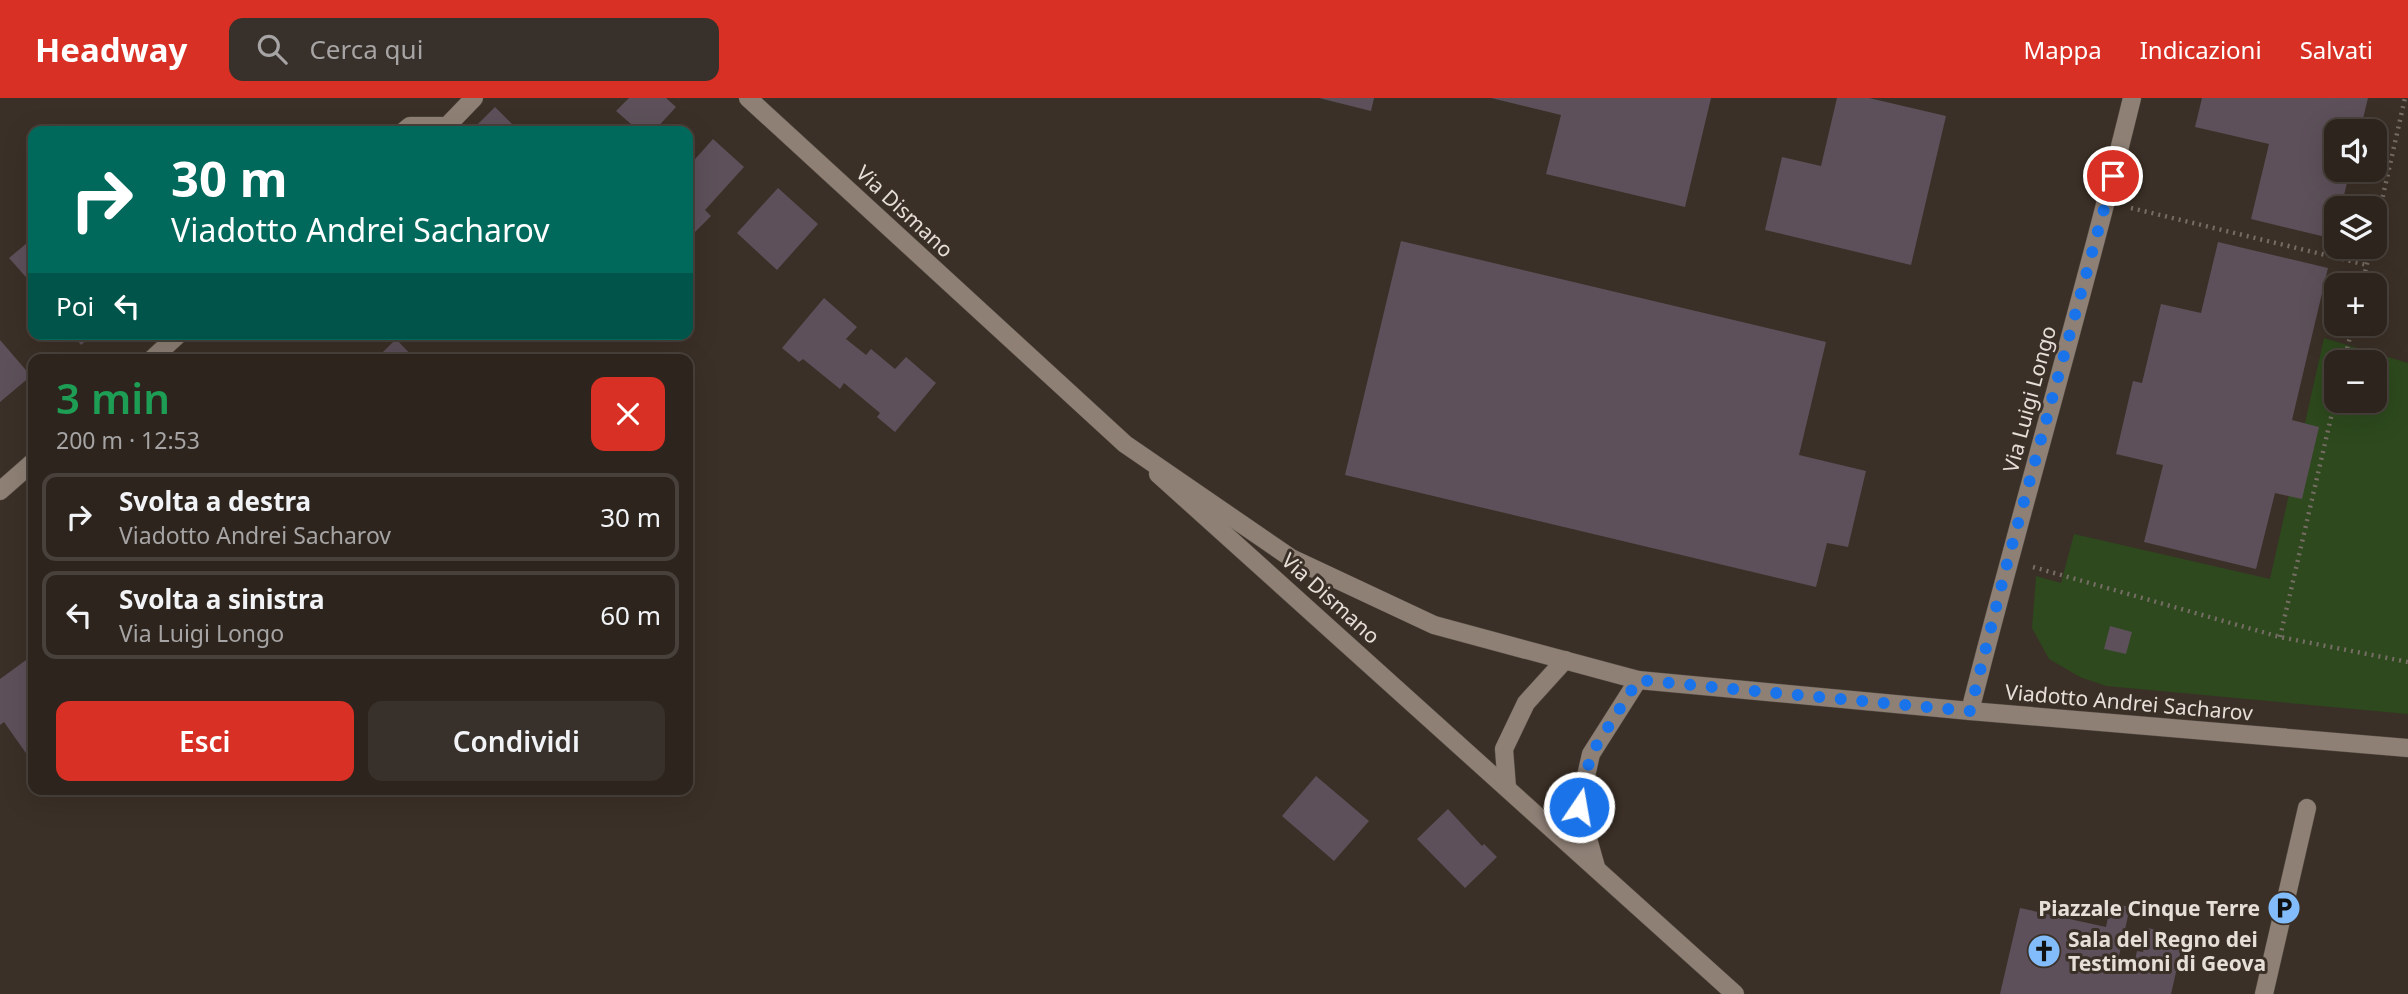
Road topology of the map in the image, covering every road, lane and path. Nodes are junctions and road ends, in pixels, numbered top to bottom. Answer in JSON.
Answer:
{"nodes":[{"id":1,"x":474,"y":98,"type":"edge"},
{"id":2,"x":748,"y":98,"type":"edge"},
{"id":3,"x":2132,"y":98,"type":"edge"},
{"id":4,"x":2405,"y":98,"type":"edge"},
{"id":5,"x":410,"y":126,"type":"edge"},
{"id":6,"x":447,"y":126,"type":"edge"},
{"id":7,"x":447,"y":126,"type":"edge"},
{"id":8,"x":2383,"y":196,"type":"edge"},
{"id":9,"x":2107,"y":202,"type":"junction"},
{"id":10,"x":2368,"y":259,"type":"edge"},
{"id":11,"x":2367,"y":264,"type":"junction"},
{"id":12,"x":2365,"y":273,"type":"edge"},
{"id":13,"x":173,"y":340,"type":"edge"},
{"id":14,"x":157,"y":354,"type":"edge"},
{"id":15,"x":2332,"y":413,"type":"edge"},
{"id":16,"x":1125,"y":443,"type":"junction"},
{"id":17,"x":28,"y":466,"type":"edge"},
{"id":18,"x":0,"y":491,"type":"edge"},
{"id":19,"x":2008,"y":560,"type":"junction"},
{"id":20,"x":2280,"y":637,"type":"junction"},
{"id":21,"x":1565,"y":660,"type":"junction"},
{"id":22,"x":2408,"y":662,"type":"edge"},
{"id":23,"x":1638,"y":680,"type":"junction"},
{"id":24,"x":1970,"y":711,"type":"junction"},
{"id":25,"x":2408,"y":748,"type":"edge"},
{"id":26,"x":1507,"y":787,"type":"junction"},
{"id":27,"x":2307,"y":808,"type":"dead end"},
{"id":28,"x":1597,"y":867,"type":"junction"},
{"id":29,"x":1735,"y":994,"type":"edge"},
{"id":30,"x":2264,"y":994,"type":"edge"}],
"edges":[{"from":1,"to":6,"type":"street"},
{"from":2,"to":16,"type":"street","name":"Via Dismano"},
{"from":3,"to":9,"type":"street","name":"Via Luigi Longo"},
{"from":4,"to":8,"type":"path"},
{"from":5,"to":7,"type":"street"},
{"from":9,"to":11,"type":"path"},
{"from":9,"to":19,"type":"street","name":"Via Luigi Longo"},
{"from":10,"to":11,"type":"path"},
{"from":11,"to":12,"type":"path"},
{"from":13,"to":14,"type":"street"},
{"from":15,"to":20,"type":"path"},
{"from":16,"to":21,"type":"street","name":"Via Dismano"},
{"from":16,"to":26,"type":"street","name":"Via Dismano"},
{"from":17,"to":18,"type":"street"},
{"from":19,"to":20,"type":"path"},
{"from":19,"to":24,"type":"street","name":"Via Luigi Longo"},
{"from":20,"to":22,"type":"path"},
{"from":21,"to":23,"type":"street","name":"Via Dismano"},
{"from":21,"to":26,"type":"street"},
{"from":23,"to":24,"type":"street","name":"Viadotto Andrei Sacharov"},
{"from":23,"to":28,"type":"street"},
{"from":24,"to":25,"type":"street","name":"Viadotto Andrei Sacharov"},
{"from":26,"to":28,"type":"street","name":"Via Dismano"},
{"from":27,"to":30,"type":"street"},
{"from":28,"to":29,"type":"street","name":"Via Dismano"}]}
